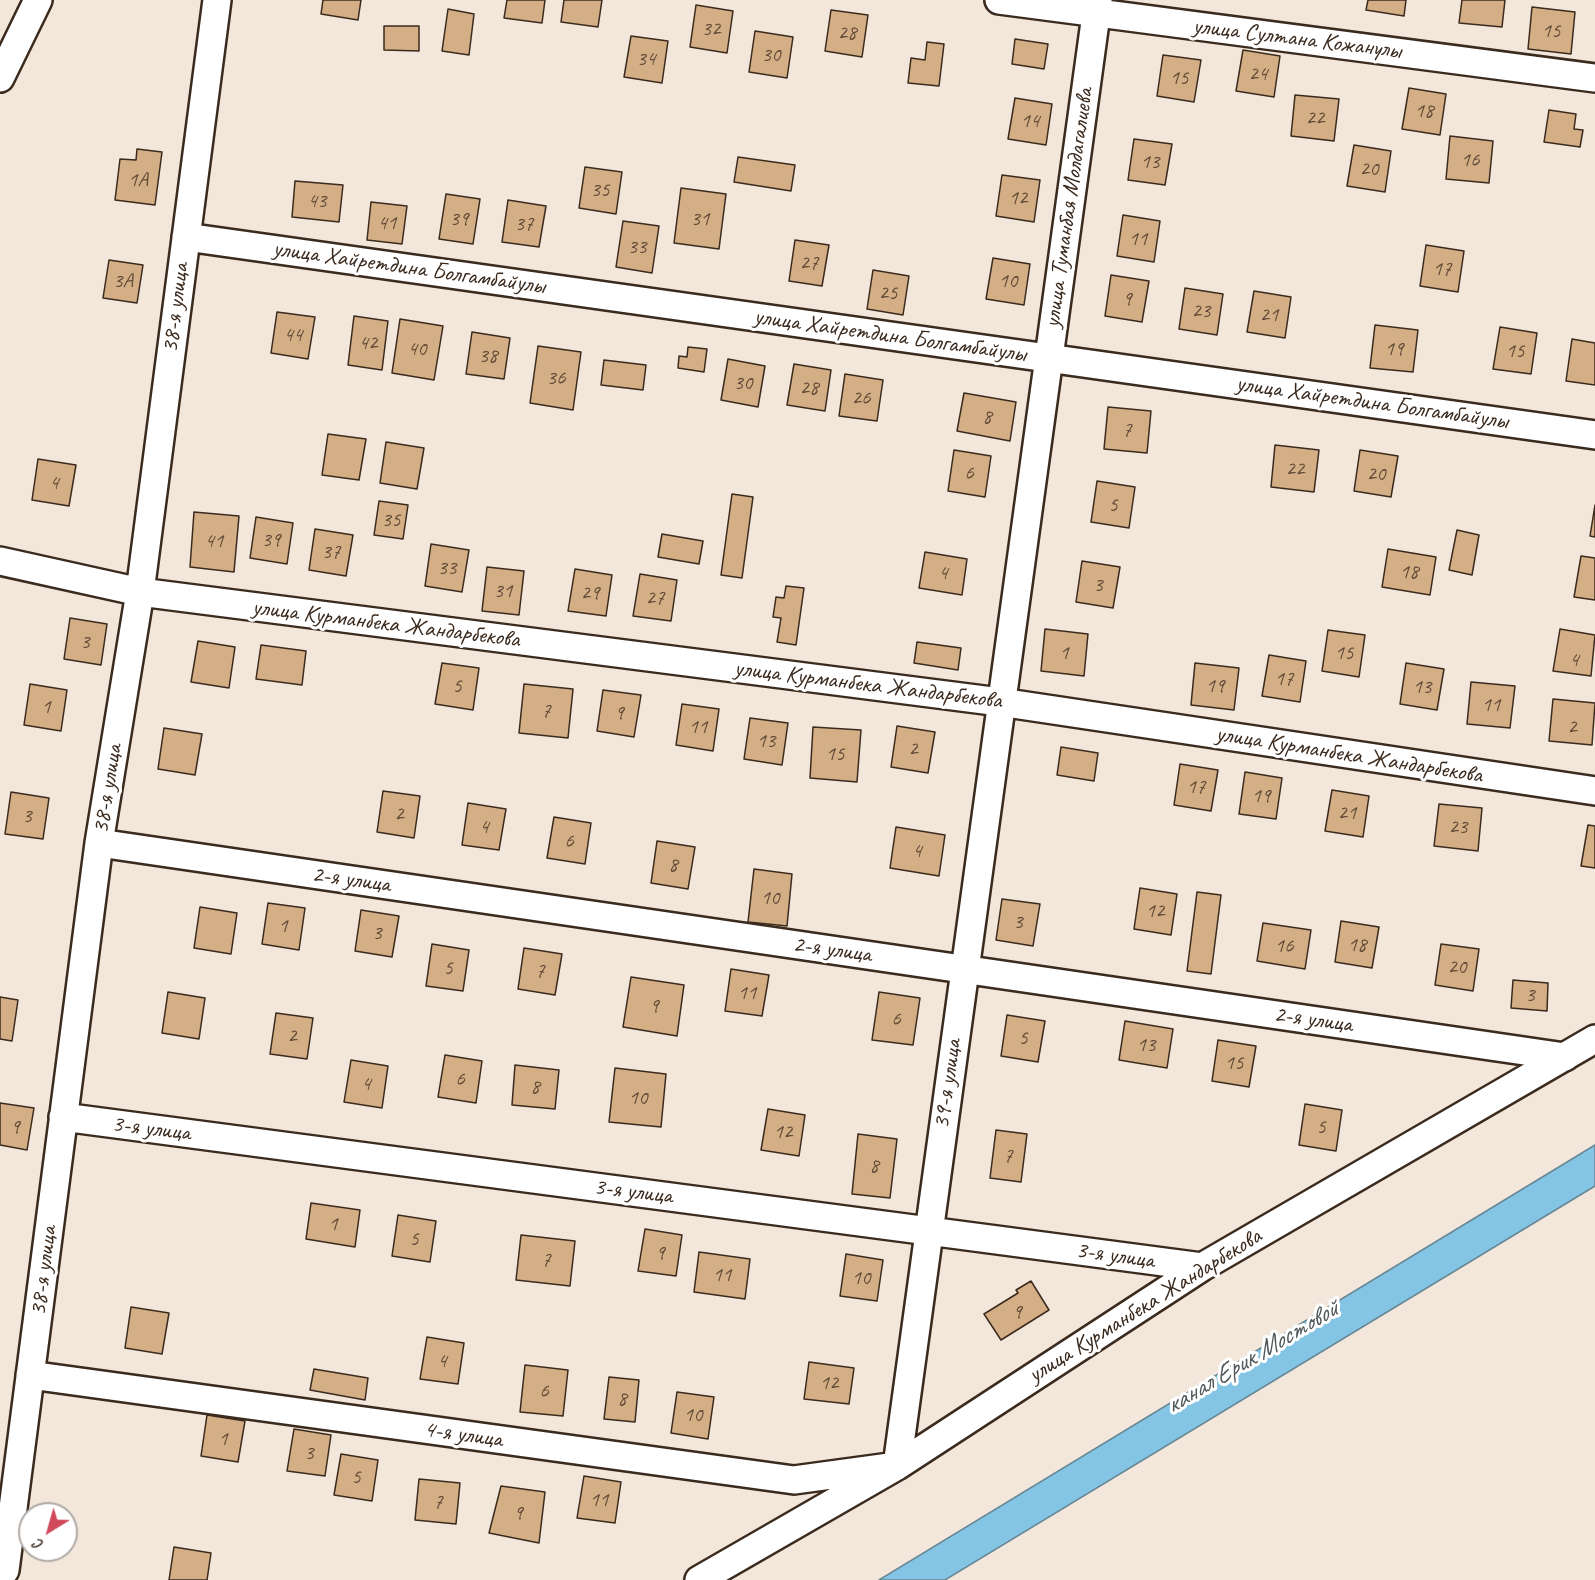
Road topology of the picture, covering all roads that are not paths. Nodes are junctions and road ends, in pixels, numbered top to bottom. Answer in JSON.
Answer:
{"nodes":[{"id":1,"x":38,"y":0,"type":"edge"},
{"id":2,"x":217,"y":0,"type":"edge"},
{"id":3,"x":999,"y":0,"type":"edge"},
{"id":4,"x":1097,"y":6,"type":"edge"},
{"id":5,"x":0,"y":78,"type":"edge"},
{"id":6,"x":1595,"y":78,"type":"edge"},
{"id":7,"x":186,"y":237,"type":"junction"},
{"id":8,"x":1048,"y":358,"type":"junction"},
{"id":9,"x":1595,"y":435,"type":"edge"},
{"id":10,"x":0,"y":561,"type":"edge"},
{"id":11,"x":140,"y":592,"type":"junction"},
{"id":12,"x":1000,"y":702,"type":"junction"},
{"id":13,"x":1595,"y":792,"type":"edge"},
{"id":14,"x":99,"y":843,"type":"junction"},
{"id":15,"x":964,"y":969,"type":"junction"},
{"id":16,"x":1595,"y":1038,"type":"edge"},
{"id":17,"x":1565,"y":1057,"type":"junction"},
{"id":18,"x":63,"y":1117,"type":"junction"},
{"id":19,"x":928,"y":1231,"type":"junction"},
{"id":20,"x":1202,"y":1267,"type":"junction"},
{"id":21,"x":30,"y":1375,"type":"junction"},
{"id":22,"x":897,"y":1466,"type":"junction"},
{"id":23,"x":8,"y":1574,"type":"edge"},
{"id":24,"x":699,"y":1580,"type":"edge"}],
"edges":[{"from":1,"to":5,"type":"street"},
{"from":2,"to":7,"type":"street","name":"38-я улица"},
{"from":3,"to":4,"type":"street","name":"улица Султана Кожанулы"},
{"from":4,"to":6,"type":"street","name":"улица Султана Кожанулы"},
{"from":4,"to":8,"type":"street","name":"улица Туманбая Молдагалиева"},
{"from":7,"to":8,"type":"street","name":"улица Хайретдина Болгамбайулы"},
{"from":7,"to":11,"type":"street","name":"38-я улица"},
{"from":8,"to":9,"type":"street","name":"улица Хайретдина Болгамбайулы"},
{"from":8,"to":12,"type":"street","name":"улица Туманбая Молдагалиева"},
{"from":10,"to":11,"type":"street","name":"улица Курманбека Жандарбекова"},
{"from":11,"to":12,"type":"street","name":"улица Курманбека Жандарбекова"},
{"from":11,"to":14,"type":"street","name":"38-я улица"},
{"from":12,"to":13,"type":"street","name":"улица Курманбека Жандарбекова"},
{"from":12,"to":15,"type":"street","name":"39-я улица"},
{"from":14,"to":15,"type":"street","name":"2-я улица"},
{"from":14,"to":18,"type":"street","name":"38-я улица"},
{"from":15,"to":17,"type":"street","name":"2-я улица"},
{"from":15,"to":19,"type":"street","name":"39-я улица"},
{"from":16,"to":17,"type":"street","name":"улица Курманбека Жандарбекова"},
{"from":17,"to":20,"type":"street","name":"улица Курманбека Жандарбекова"},
{"from":18,"to":19,"type":"street","name":"3-я улица"},
{"from":18,"to":21,"type":"street","name":"38-я улица"},
{"from":19,"to":20,"type":"street","name":"3-я улица"},
{"from":19,"to":22,"type":"street","name":"39-я улица"},
{"from":20,"to":22,"type":"street","name":"улица Курманбека Жандарбекова"},
{"from":21,"to":22,"type":"street","name":"4-я улица"},
{"from":21,"to":23,"type":"street","name":"38-я улица"},
{"from":22,"to":24,"type":"street","name":"улица Курманбека Жандарбекова"}]}
